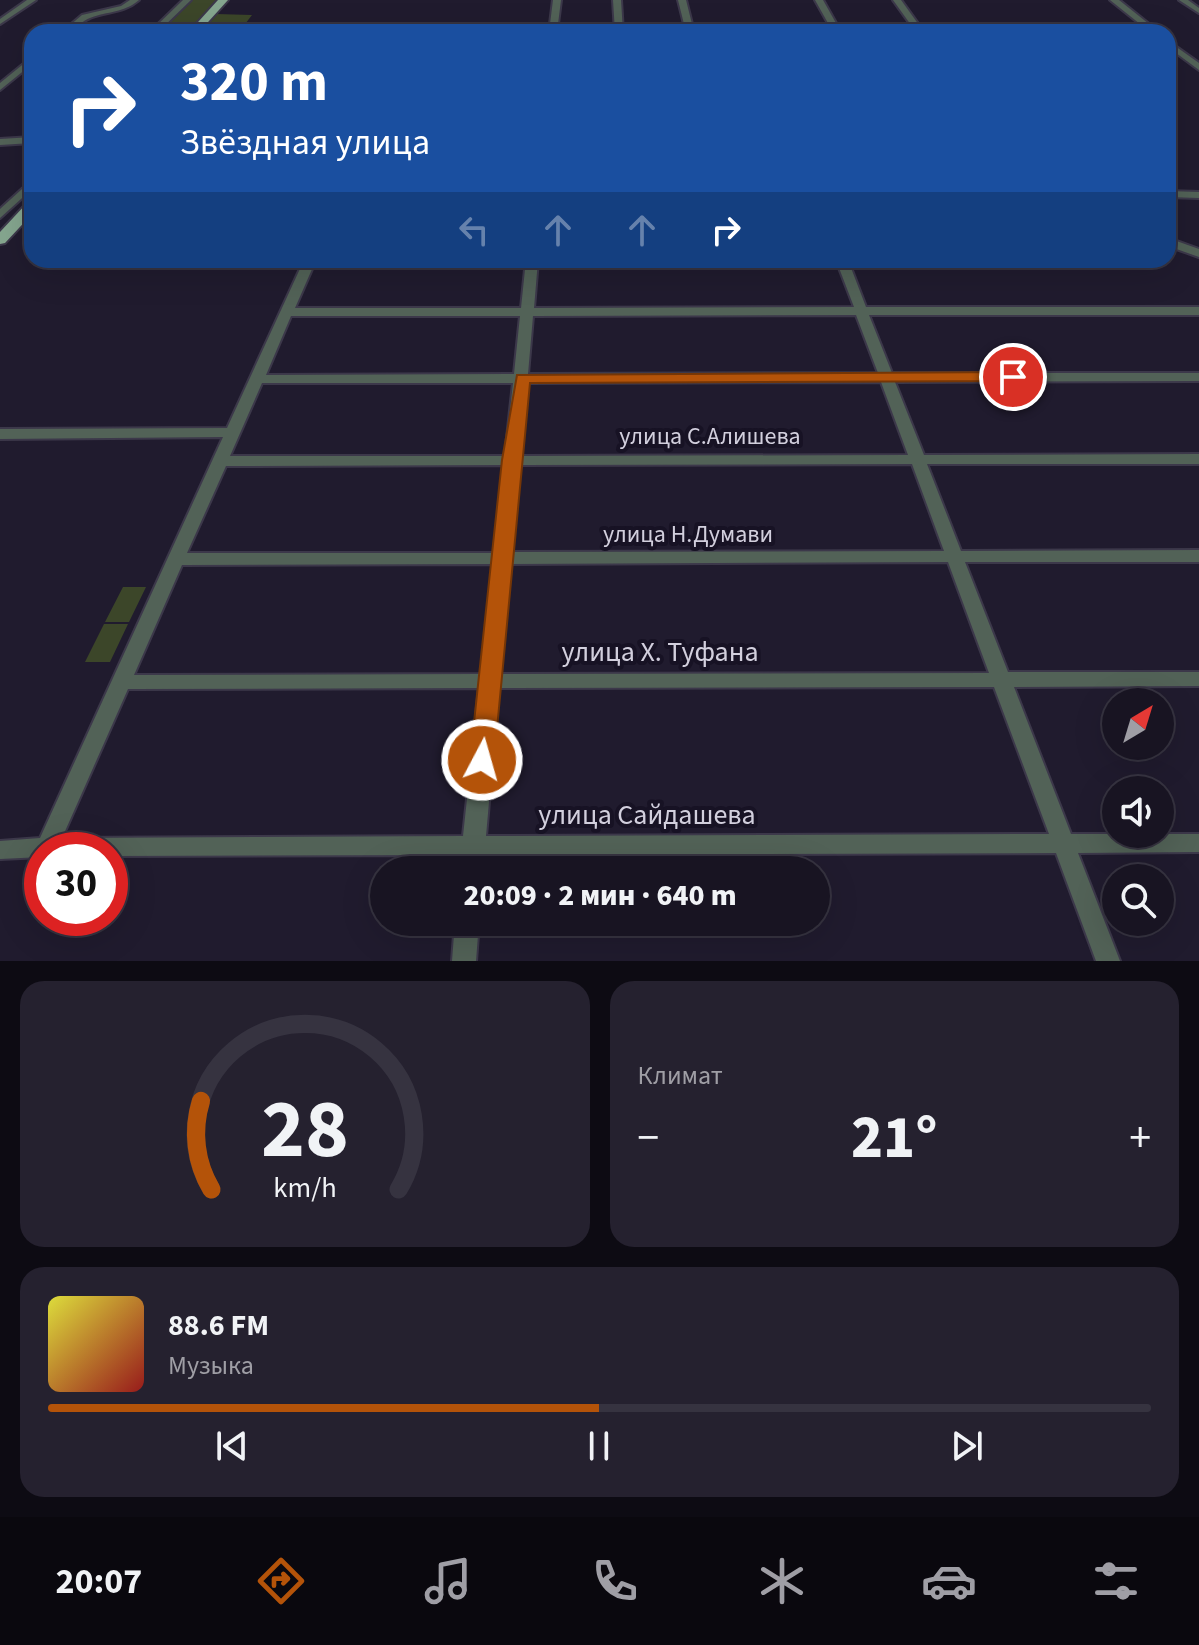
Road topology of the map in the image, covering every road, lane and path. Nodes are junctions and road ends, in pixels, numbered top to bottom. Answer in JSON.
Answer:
{"nodes":[{"id":1,"x":32,"y":0,"type":"edge"},
{"id":2,"x":135,"y":0,"type":"edge"},
{"id":3,"x":187,"y":0,"type":"edge"},
{"id":4,"x":223,"y":0,"type":"edge"},
{"id":5,"x":557,"y":0,"type":"edge"},
{"id":6,"x":617,"y":0,"type":"edge"},
{"id":7,"x":682,"y":0,"type":"edge"},
{"id":8,"x":819,"y":0,"type":"edge"},
{"id":9,"x":897,"y":0,"type":"edge"},
{"id":10,"x":1114,"y":0,"type":"edge"},
{"id":11,"x":1183,"y":0,"type":"edge"},
{"id":12,"x":1199,"y":11,"type":"edge"},
{"id":13,"x":0,"y":22,"type":"edge"},
{"id":14,"x":76,"y":24,"type":"edge"},
{"id":15,"x":162,"y":24,"type":"edge"},
{"id":16,"x":201,"y":24,"type":"edge"},
{"id":17,"x":554,"y":24,"type":"edge"},
{"id":18,"x":618,"y":24,"type":"edge"},
{"id":19,"x":688,"y":24,"type":"edge"},
{"id":20,"x":832,"y":24,"type":"edge"},
{"id":21,"x":914,"y":24,"type":"edge"},
{"id":22,"x":1145,"y":24,"type":"edge"},
{"id":23,"x":1176,"y":49,"type":"edge"},
{"id":24,"x":1180,"y":62,"type":"dead end"},
{"id":25,"x":1197,"y":64,"type":"edge"},
{"id":26,"x":24,"y":67,"type":"edge"},
{"id":27,"x":0,"y":87,"type":"edge"},
{"id":28,"x":24,"y":140,"type":"edge"},
{"id":29,"x":0,"y":142,"type":"edge"},
{"id":30,"x":24,"y":191,"type":"edge"},
{"id":31,"x":1176,"y":194,"type":"edge"},
{"id":32,"x":1199,"y":195,"type":"edge"},
{"id":33,"x":24,"y":214,"type":"edge"},
{"id":34,"x":0,"y":215,"type":"edge"},
{"id":35,"x":0,"y":240,"type":"edge"},
{"id":36,"x":1176,"y":245,"type":"edge"},
{"id":37,"x":1199,"y":253,"type":"edge"},
{"id":38,"x":1176,"y":254,"type":"edge"},
{"id":39,"x":306,"y":268,"type":"edge"},
{"id":40,"x":531,"y":268,"type":"edge"},
{"id":41,"x":845,"y":268,"type":"edge"},
{"id":42,"x":528,"y":311,"type":"junction"},
{"id":43,"x":1199,"y":311,"type":"edge"},
{"id":44,"x":287,"y":312,"type":"junction"},
{"id":45,"x":862,"y":312,"type":"junction"},
{"id":46,"x":888,"y":377,"type":"junction"},
{"id":47,"x":1199,"y":377,"type":"edge"},
{"id":48,"x":522,"y":378,"type":"junction"},
{"id":49,"x":257,"y":379,"type":"junction"},
{"id":50,"x":233,"y":432,"type":"junction"},
{"id":51,"x":0,"y":434,"type":"edge"},
{"id":52,"x":919,"y":459,"type":"junction"},
{"id":53,"x":1199,"y":459,"type":"edge"},
{"id":54,"x":511,"y":460,"type":"junction"},
{"id":55,"x":221,"y":461,"type":"junction"},
{"id":56,"x":1199,"y":556,"type":"edge"},
{"id":57,"x":956,"y":557,"type":"junction"},
{"id":58,"x":501,"y":558,"type":"junction"},
{"id":59,"x":176,"y":559,"type":"junction"},
{"id":60,"x":1002,"y":679,"type":"junction"},
{"id":61,"x":1199,"y":679,"type":"edge"},
{"id":62,"x":489,"y":681,"type":"junction"},
{"id":63,"x":121,"y":682,"type":"junction"},
{"id":64,"x":54,"y":832,"type":"edge"},
{"id":65,"x":1199,"y":843,"type":"edge"},
{"id":66,"x":1064,"y":844,"type":"junction"},
{"id":67,"x":473,"y":845,"type":"junction"},
{"id":68,"x":128,"y":847,"type":"edge"},
{"id":69,"x":24,"y":848,"type":"edge"},
{"id":70,"x":0,"y":850,"type":"edge"},
{"id":71,"x":472,"y":856,"type":"edge"},
{"id":72,"x":466,"y":936,"type":"edge"},
{"id":73,"x":464,"y":961,"type":"edge"},
{"id":74,"x":1108,"y":961,"type":"edge"}],
"edges":[{"from":1,"to":13,"type":"street"},
{"from":2,"to":14,"type":"street"},
{"from":3,"to":15,"type":"street"},
{"from":4,"to":16,"type":"main road"},
{"from":5,"to":17,"type":"street"},
{"from":6,"to":18,"type":"street"},
{"from":7,"to":19,"type":"street"},
{"from":8,"to":20,"type":"street"},
{"from":9,"to":21,"type":"street"},
{"from":10,"to":22,"type":"street"},
{"from":11,"to":12,"type":"street"},
{"from":23,"to":25,"type":"street"},
{"from":24,"to":25,"type":"street"},
{"from":26,"to":27,"type":"street"},
{"from":28,"to":29,"type":"street"},
{"from":30,"to":34,"type":"street"},
{"from":31,"to":32,"type":"street"},
{"from":33,"to":35,"type":"main road"},
{"from":36,"to":37,"type":"street"},
{"from":37,"to":38,"type":"street"},
{"from":39,"to":44,"type":"street"},
{"from":40,"to":42,"type":"street"},
{"from":41,"to":45,"type":"street"},
{"from":42,"to":44,"type":"street"},
{"from":42,"to":45,"type":"street"},
{"from":42,"to":48,"type":"street"},
{"from":43,"to":45,"type":"street"},
{"from":44,"to":49,"type":"street"},
{"from":45,"to":46,"type":"street"},
{"from":46,"to":47,"type":"street"},
{"from":46,"to":48,"type":"street"},
{"from":46,"to":52,"type":"street"},
{"from":48,"to":49,"type":"street"},
{"from":48,"to":54,"type":"street"},
{"from":49,"to":50,"type":"street"},
{"from":50,"to":51,"type":"street"},
{"from":50,"to":55,"type":"street"},
{"from":52,"to":53,"type":"street","name":"улица С.Алишева"},
{"from":52,"to":54,"type":"street","name":"улица С.Алишева"},
{"from":52,"to":57,"type":"street"},
{"from":54,"to":55,"type":"street","name":"улица С.Алишева"},
{"from":54,"to":58,"type":"street"},
{"from":55,"to":59,"type":"street"},
{"from":56,"to":57,"type":"street","name":"улица Н.Думави"},
{"from":57,"to":58,"type":"street","name":"улица Н.Думави"},
{"from":57,"to":60,"type":"street"},
{"from":58,"to":59,"type":"street","name":"улица Н.Думави"},
{"from":58,"to":62,"type":"street"},
{"from":59,"to":63,"type":"street"},
{"from":60,"to":61,"type":"street","name":"улица Х. Туфана"},
{"from":60,"to":62,"type":"street","name":"улица Х. Туфана"},
{"from":60,"to":66,"type":"street"},
{"from":62,"to":63,"type":"street","name":"улица Х. Туфана"},
{"from":62,"to":67,"type":"street"},
{"from":63,"to":64,"type":"street"},
{"from":65,"to":66,"type":"street","name":"улица Сайдашева"},
{"from":66,"to":67,"type":"street","name":"улица Сайдашева"},
{"from":66,"to":74,"type":"street"},
{"from":67,"to":68,"type":"street","name":"улица Сайдашева"},
{"from":67,"to":71,"type":"street"},
{"from":69,"to":70,"type":"street","name":"улица Сайдашева"},
{"from":72,"to":73,"type":"street"}]}
